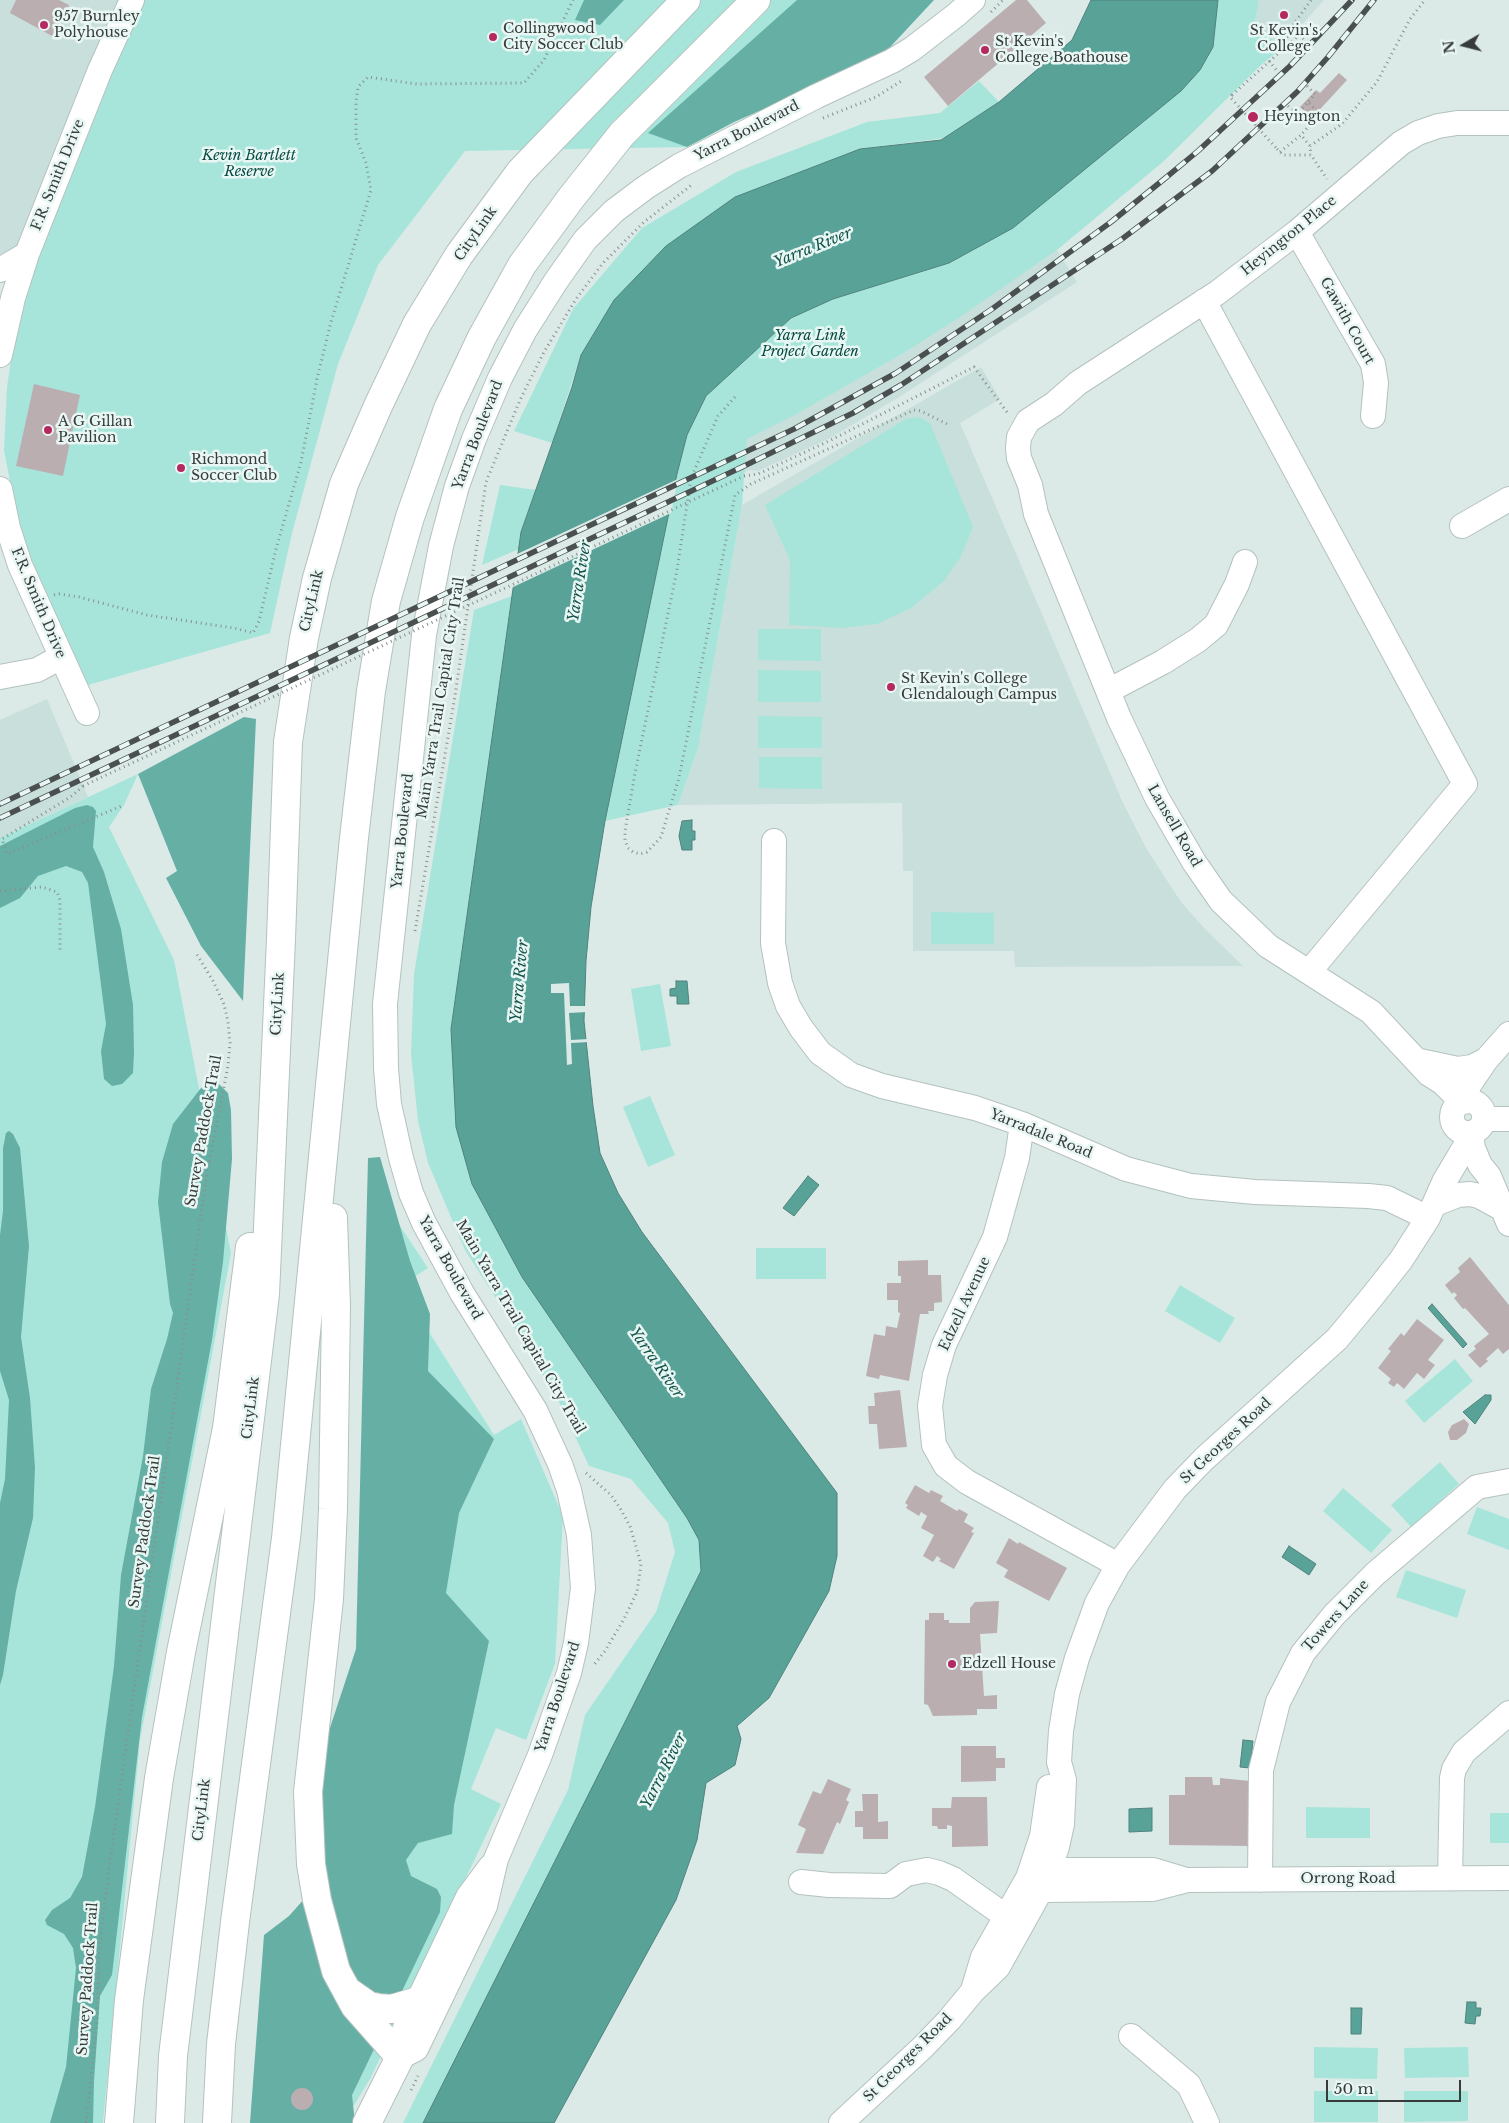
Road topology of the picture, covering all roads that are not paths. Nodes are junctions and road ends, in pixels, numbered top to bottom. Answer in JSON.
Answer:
{"nodes":[{"id":1,"x":132,"y":0,"type":"edge"},
{"id":2,"x":686,"y":0,"type":"edge"},
{"id":3,"x":756,"y":0,"type":"edge"},
{"id":4,"x":981,"y":7,"type":"edge"},
{"id":5,"x":1509,"y":123,"type":"edge"},
{"id":6,"x":1298,"y":232,"type":"junction"},
{"id":7,"x":27,"y":254,"type":"junction"},
{"id":8,"x":0,"y":270,"type":"edge"},
{"id":9,"x":1204,"y":301,"type":"junction"},
{"id":10,"x":0,"y":355,"type":"edge"},
{"id":11,"x":1373,"y":416,"type":"dead end"},
{"id":12,"x":1017,"y":423,"type":"joint"},
{"id":13,"x":0,"y":489,"type":"edge"},
{"id":14,"x":1509,"y":499,"type":"edge"},
{"id":15,"x":1462,"y":526,"type":"dead end"},
{"id":16,"x":1245,"y":562,"type":"dead end"},
{"id":17,"x":61,"y":657,"type":"junction"},
{"id":18,"x":0,"y":677,"type":"edge"},
{"id":19,"x":1108,"y":691,"type":"junction"},
{"id":20,"x":87,"y":712,"type":"dead end"},
{"id":21,"x":774,"y":841,"type":"dead end"},
{"id":22,"x":281,"y":939,"type":"junction"},
{"id":23,"x":1309,"y":972,"type":"junction"},
{"id":24,"x":1507,"y":1037,"type":"edge"},
{"id":25,"x":1486,"y":1060,"type":"junction"},
{"id":26,"x":1422,"y":1067,"type":"junction"},
{"id":27,"x":330,"y":1091,"type":"junction"},
{"id":28,"x":1469,"y":1118,"type":"junction"},
{"id":29,"x":1509,"y":1119,"type":"edge"},
{"id":30,"x":1022,"y":1124,"type":"junction"},
{"id":31,"x":1432,"y":1211,"type":"junction"},
{"id":32,"x":1505,"y":1216,"type":"edge"},
{"id":33,"x":1509,"y":1481,"type":"edge"},
{"id":34,"x":1118,"y":1565,"type":"junction"},
{"id":35,"x":1509,"y":1713,"type":"edge"},
{"id":36,"x":496,"y":1859,"type":"junction"},
{"id":37,"x":1450,"y":1878,"type":"junction"},
{"id":38,"x":1509,"y":1878,"type":"edge"},
{"id":39,"x":1039,"y":1879,"type":"junction"},
{"id":40,"x":1260,"y":1880,"type":"junction"},
{"id":41,"x":801,"y":1882,"type":"dead end"},
{"id":42,"x":1013,"y":1921,"type":"junction"},
{"id":43,"x":344,"y":1988,"type":"junction"},
{"id":44,"x":418,"y":2001,"type":"junction"},
{"id":45,"x":1131,"y":2036,"type":"dead end"},
{"id":46,"x":400,"y":2057,"type":"junction"},
{"id":47,"x":119,"y":2123,"type":"edge"},
{"id":48,"x":170,"y":2123,"type":"edge"},
{"id":49,"x":218,"y":2123,"type":"edge"},
{"id":50,"x":367,"y":2123,"type":"edge"},
{"id":51,"x":841,"y":2123,"type":"edge"},
{"id":52,"x":1207,"y":2123,"type":"edge"}],
"edges":[{"from":1,"to":7,"type":"street","name":"F.R. Smith Drive"},
{"from":2,"to":22,"type":"main road","name":"CityLink"},
{"from":3,"to":27,"type":"main road"},
{"from":4,"to":36,"type":"street","name":"Yarra Boulevard"},
{"from":5,"to":6,"type":"street","name":"Heyington Place"},
{"from":6,"to":9,"type":"street","name":"Heyington Place"},
{"from":6,"to":11,"type":"street","name":"Gawith Court"},
{"from":7,"to":8,"type":"street"},
{"from":7,"to":10,"type":"street","name":"F.R. Smith Drive"},
{"from":9,"to":12,"type":"street","name":"Heyington Place"},
{"from":9,"to":23,"type":"street"},
{"from":12,"to":19,"type":"street","name":"Lansell Road"},
{"from":13,"to":17,"type":"street","name":"F.R. Smith Drive"},
{"from":14,"to":15,"type":"street"},
{"from":16,"to":19,"type":"street"},
{"from":17,"to":18,"type":"street"},
{"from":17,"to":20,"type":"street","name":"F.R. Smith Drive"},
{"from":19,"to":23,"type":"street","name":"Lansell Road"},
{"from":21,"to":30,"type":"street","name":"Yarradale Road"},
{"from":22,"to":47,"type":"main road"},
{"from":22,"to":48,"type":"main road","name":"CityLink"},
{"from":23,"to":26,"type":"street","name":"Lansell Road"},
{"from":24,"to":25,"type":"street","name":"St Georges Road"},
{"from":24,"to":28,"type":"street","name":"St Georges Road"},
{"from":25,"to":26,"type":"street"},
{"from":25,"to":28,"type":"street","name":"St Georges Road"},
{"from":26,"to":28,"type":"street","name":"Lansell Road"},
{"from":27,"to":43,"type":"main road"},
{"from":27,"to":49,"type":"main road"},
{"from":28,"to":29,"type":"street"},
{"from":28,"to":31,"type":"street","name":"St Georges Road"},
{"from":28,"to":32,"type":"street"},
{"from":30,"to":31,"type":"street","name":"Yarradale Road"},
{"from":30,"to":34,"type":"street","name":"Edzell Avenue"},
{"from":31,"to":32,"type":"street"},
{"from":31,"to":34,"type":"street","name":"St Georges Road"},
{"from":33,"to":40,"type":"street","name":"Towers Lane"},
{"from":34,"to":39,"type":"street","name":"St Georges Road"},
{"from":35,"to":37,"type":"street"},
{"from":36,"to":44,"type":"street","name":"Yarra Boulevard"},
{"from":36,"to":46,"type":"street","name":"Yarra Boulevard"},
{"from":37,"to":38,"type":"street","name":"Orrong Road"},
{"from":37,"to":40,"type":"street","name":"Orrong Road"},
{"from":39,"to":40,"type":"street","name":"Orrong Road"},
{"from":39,"to":42,"type":"street","name":"St Georges Road"},
{"from":41,"to":42,"type":"street"},
{"from":42,"to":51,"type":"street","name":"St Georges Road"},
{"from":43,"to":44,"type":"main road"},
{"from":43,"to":46,"type":"main road"},
{"from":44,"to":46,"type":"street","name":"Yarra Boulevard"},
{"from":45,"to":52,"type":"street"},
{"from":46,"to":50,"type":"main road","name":"Yarra Boulevard"}]}
